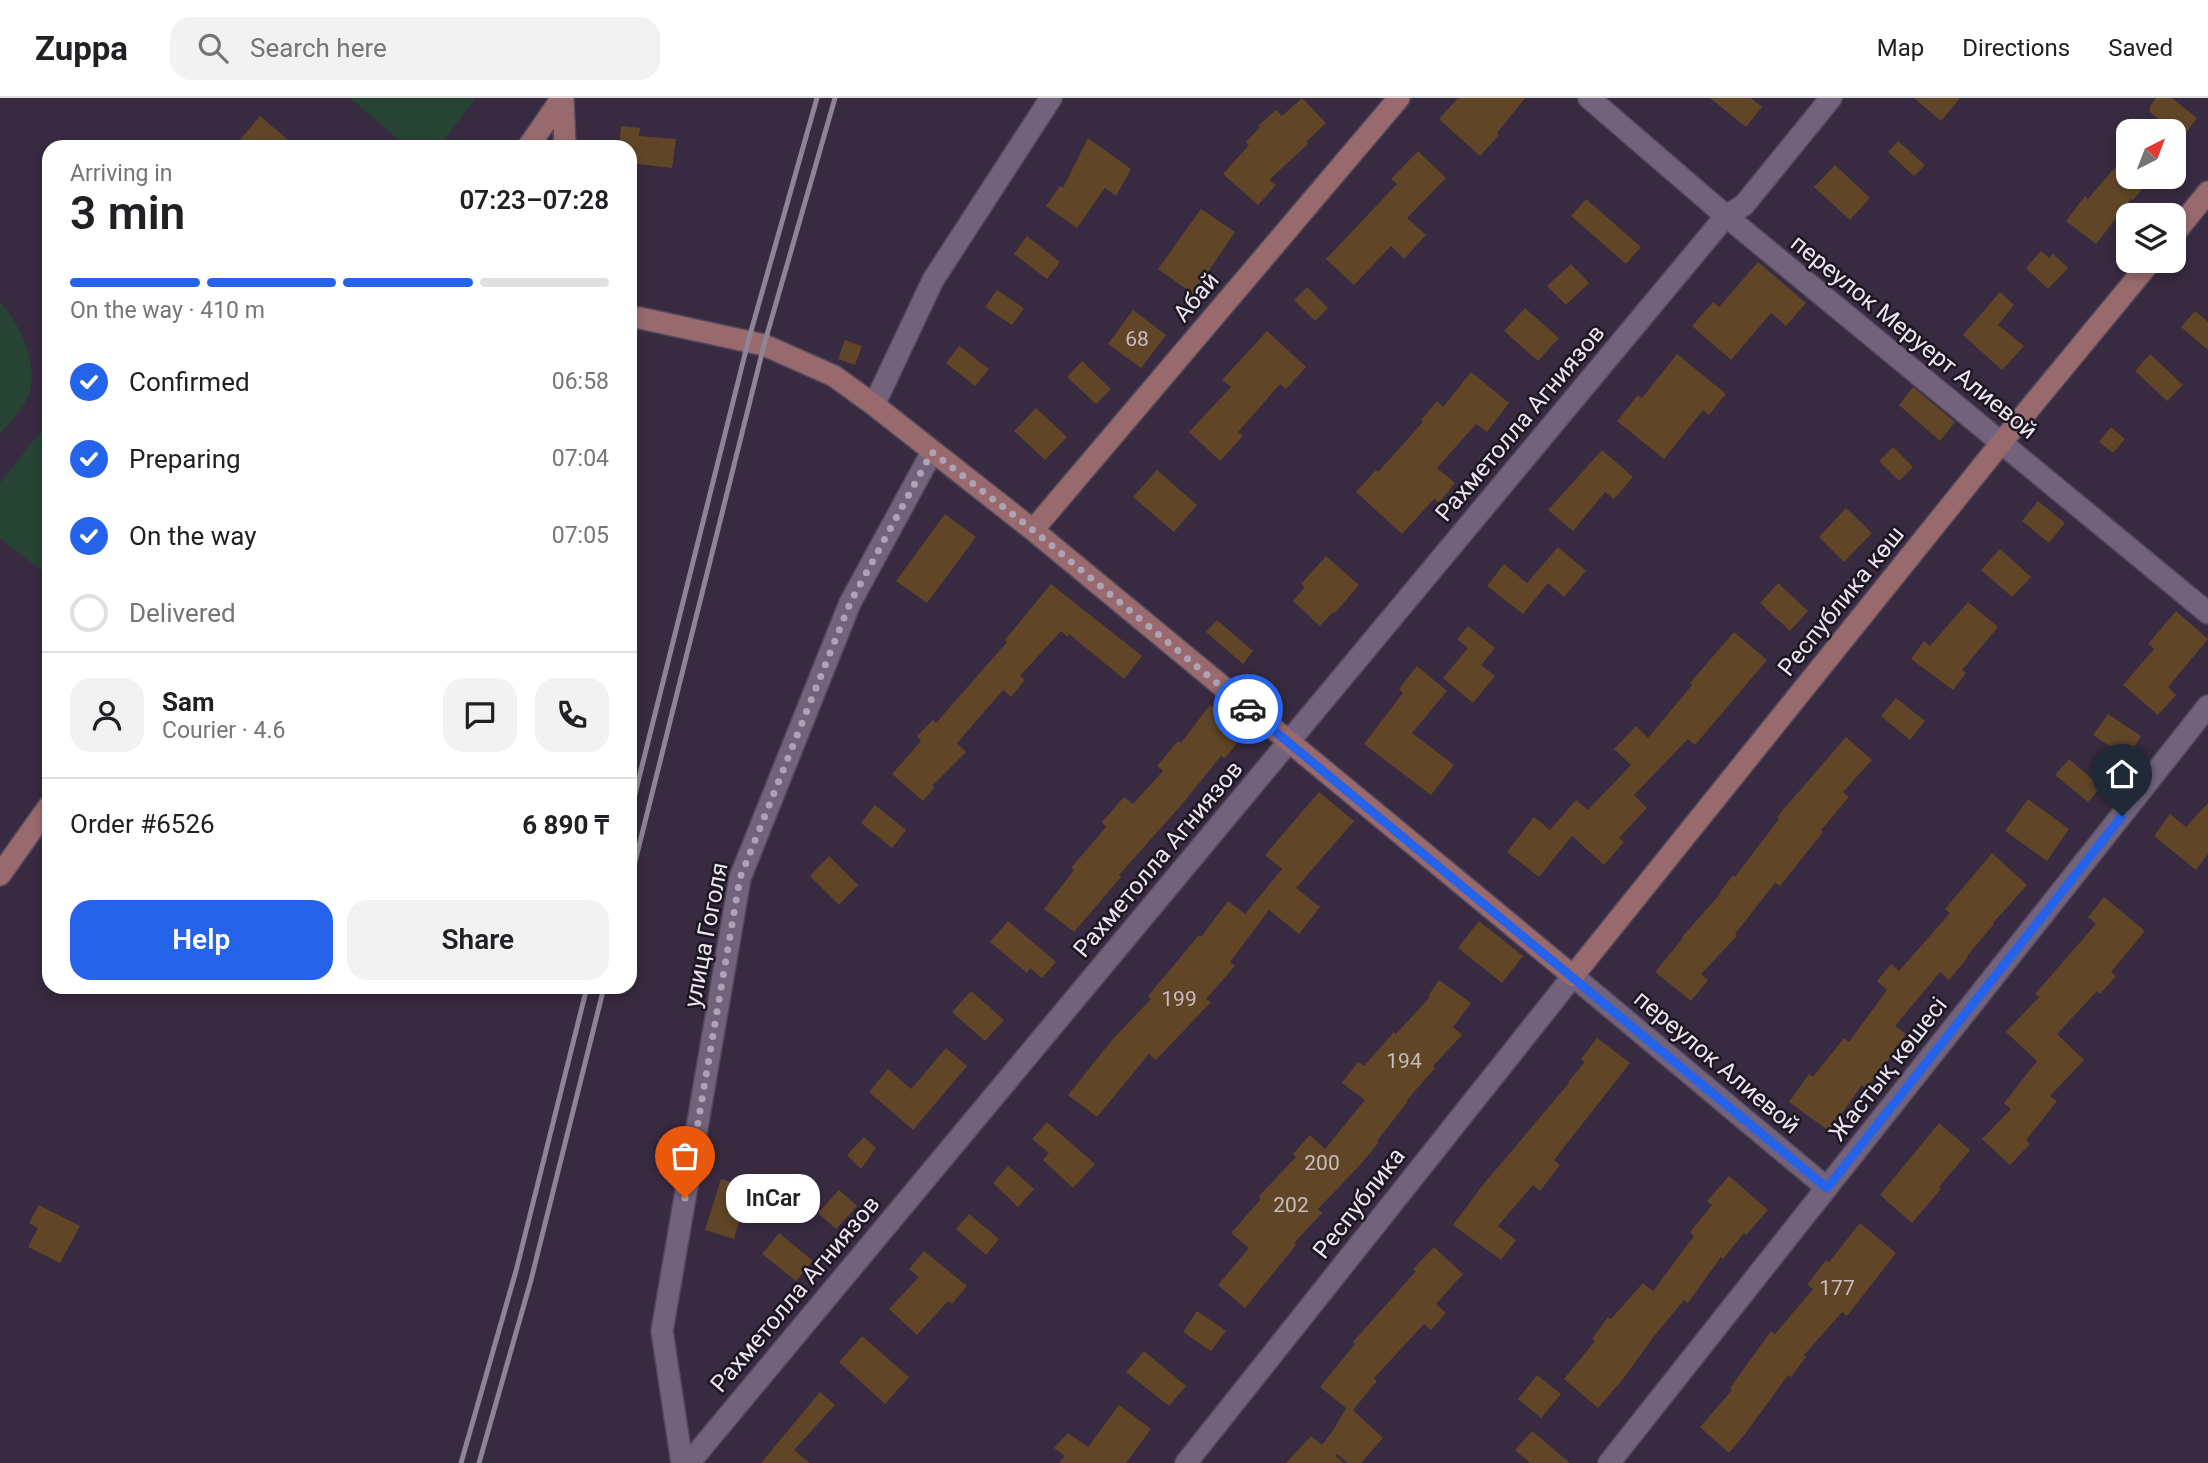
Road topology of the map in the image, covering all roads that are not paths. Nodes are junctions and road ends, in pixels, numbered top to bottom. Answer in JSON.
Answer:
{"nodes":[{"id":1,"x":563,"y":98,"type":"edge"},
{"id":2,"x":1051,"y":98,"type":"edge"},
{"id":3,"x":1399,"y":98,"type":"edge"},
{"id":4,"x":1589,"y":98,"type":"edge"},
{"id":5,"x":1831,"y":98,"type":"edge"},
{"id":6,"x":533,"y":140,"type":"edge"},
{"id":7,"x":565,"y":140,"type":"edge"},
{"id":8,"x":2208,"y":192,"type":"edge"},
{"id":9,"x":1726,"y":216,"type":"junction"},
{"id":10,"x":2186,"y":219,"type":"edge"},
{"id":11,"x":2141,"y":273,"type":"edge"},
{"id":12,"x":637,"y":316,"type":"edge"},
{"id":13,"x":874,"y":405,"type":"junction"},
{"id":14,"x":2001,"y":443,"type":"junction"},
{"id":15,"x":932,"y":452,"type":"junction"},
{"id":16,"x":1033,"y":530,"type":"junction"},
{"id":17,"x":2208,"y":613,"type":"edge"},
{"id":18,"x":2208,"y":706,"type":"edge"},
{"id":19,"x":1289,"y":743,"type":"junction"},
{"id":20,"x":42,"y":816,"type":"edge"},
{"id":21,"x":0,"y":875,"type":"edge"},
{"id":22,"x":1573,"y":976,"type":"junction"},
{"id":23,"x":1827,"y":1188,"type":"junction"},
{"id":24,"x":682,"y":1463,"type":"edge"},
{"id":25,"x":689,"y":1463,"type":"edge"},
{"id":26,"x":1186,"y":1463,"type":"edge"},
{"id":27,"x":1609,"y":1463,"type":"edge"}],
"edges":[{"from":1,"to":6,"type":"main road"},
{"from":1,"to":7,"type":"main road"},
{"from":2,"to":13,"type":"street"},
{"from":3,"to":16,"type":"main road","name":"Абай"},
{"from":4,"to":9,"type":"street","name":"переулок Меруерт Алиевой"},
{"from":5,"to":9,"type":"street","name":"Рахметолла Агниязов"},
{"from":8,"to":10,"type":"main road"},
{"from":9,"to":14,"type":"street","name":"переулок Меруерт Алиевой"},
{"from":9,"to":19,"type":"street","name":"Рахметолла Агниязов"},
{"from":11,"to":14,"type":"main road","name":"Республика көш"},
{"from":12,"to":13,"type":"main road"},
{"from":13,"to":15,"type":"main road"},
{"from":14,"to":17,"type":"street","name":"переулок Меруерт Алиевой"},
{"from":14,"to":22,"type":"main road","name":"Республика көш"},
{"from":15,"to":16,"type":"main road"},
{"from":15,"to":24,"type":"street","name":"улица Гоголя"},
{"from":16,"to":19,"type":"main road"},
{"from":18,"to":23,"type":"street","name":"Жастық көшесі"},
{"from":19,"to":22,"type":"main road"},
{"from":19,"to":25,"type":"street","name":"Рахметолла Агниязов"},
{"from":20,"to":21,"type":"main road"},
{"from":22,"to":23,"type":"street","name":"переулок Алиевой"},
{"from":22,"to":26,"type":"street","name":"Республика"},
{"from":23,"to":27,"type":"street","name":"Жастық көшесі"}]}
